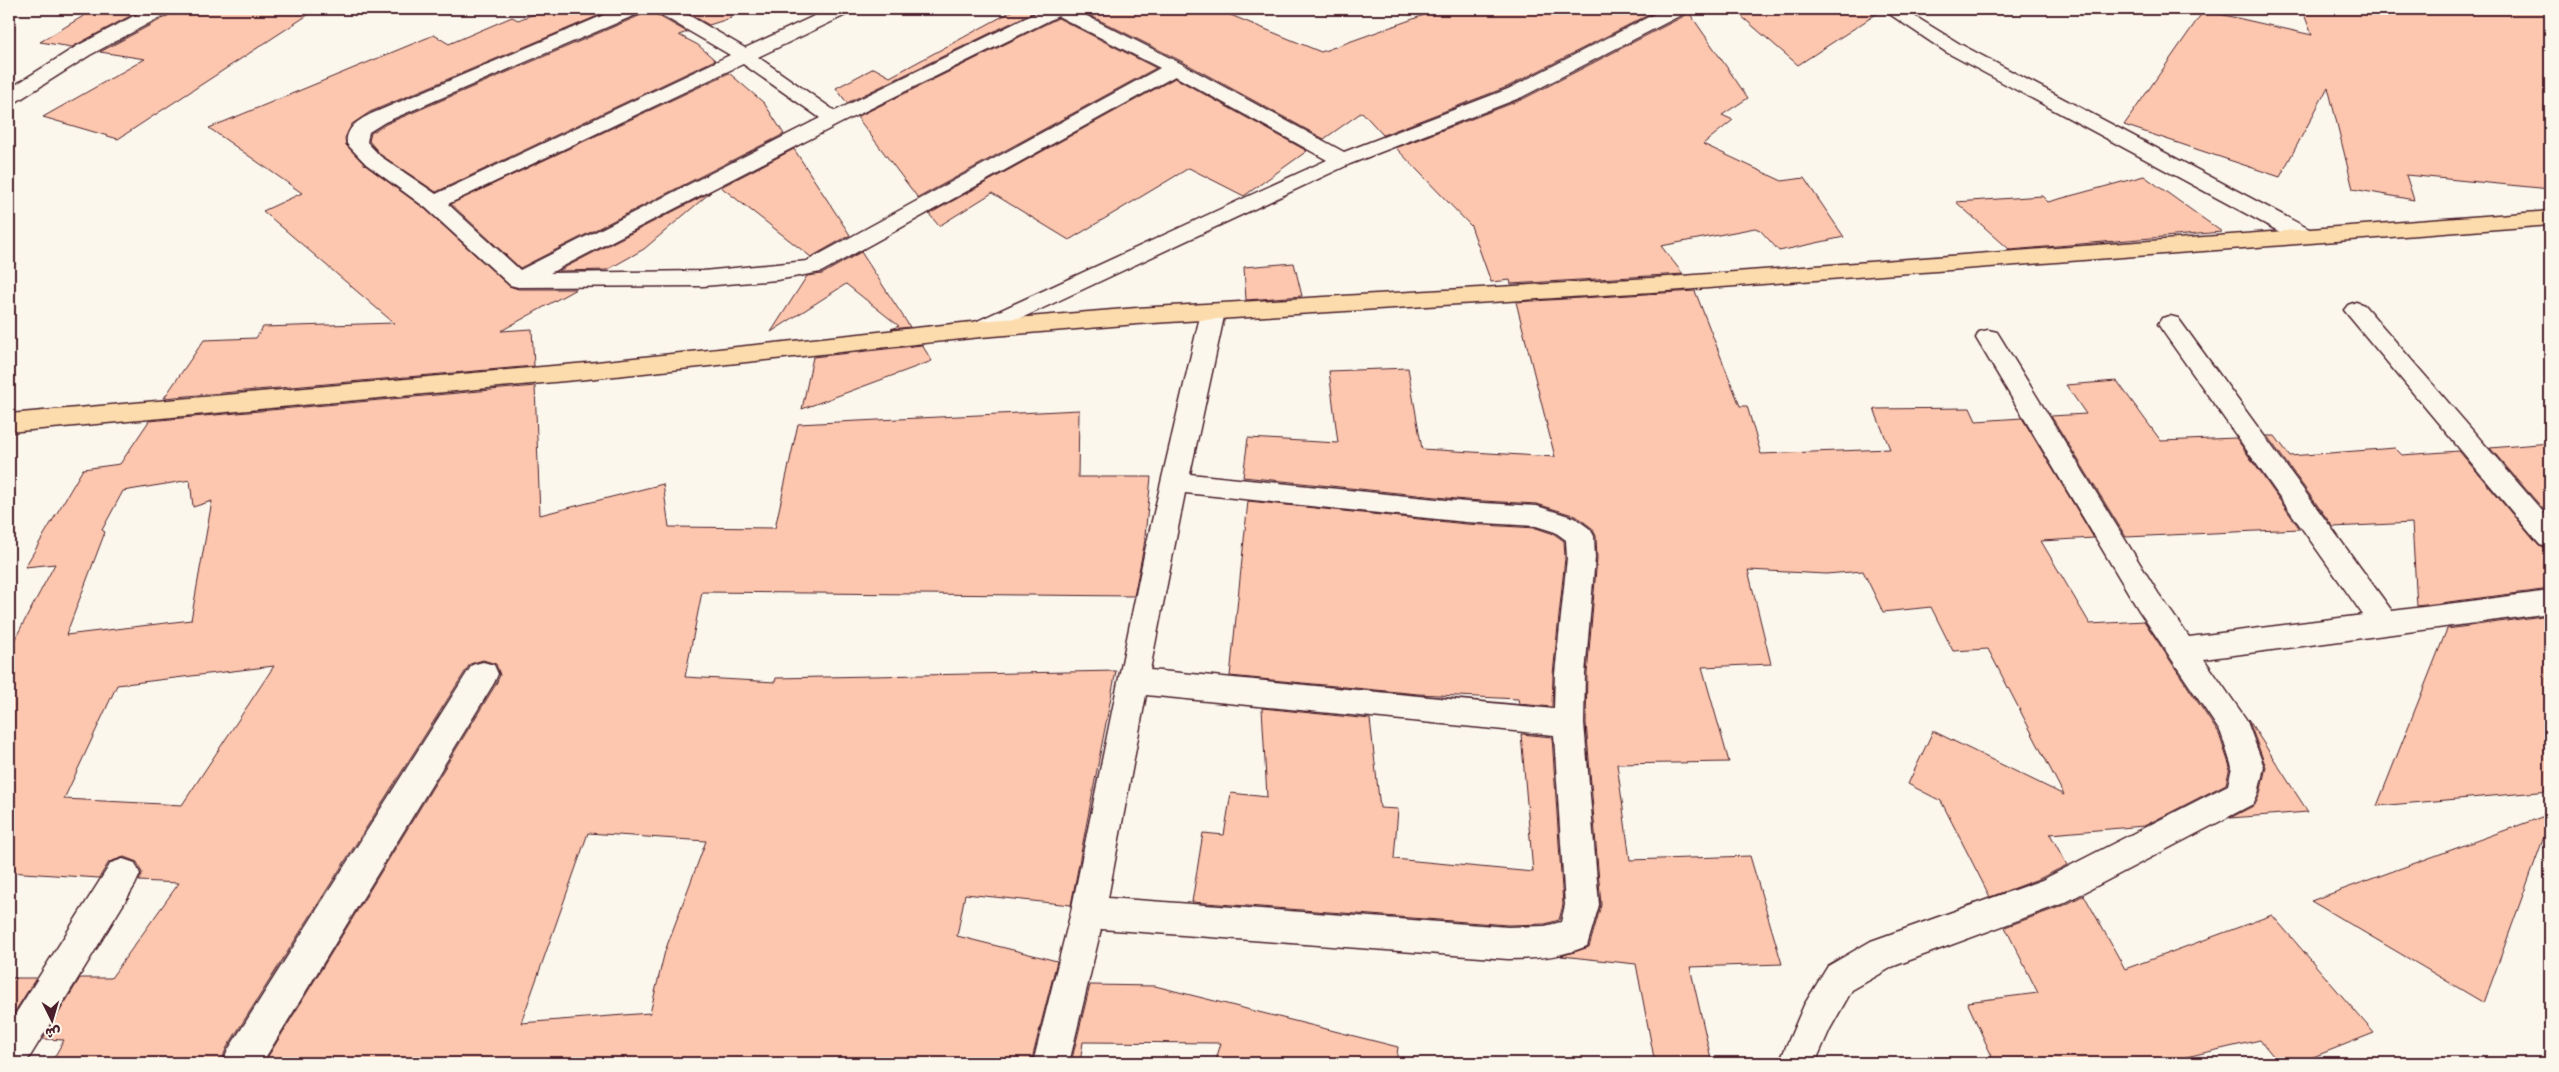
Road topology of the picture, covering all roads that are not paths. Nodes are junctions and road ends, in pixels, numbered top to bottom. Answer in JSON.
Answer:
{"nodes":[{"id":1,"x":161,"y":9,"type":"edge"},
{"id":2,"x":633,"y":9,"type":"edge"},
{"id":3,"x":665,"y":9,"type":"edge"},
{"id":4,"x":843,"y":9,"type":"edge"},
{"id":5,"x":1058,"y":9,"type":"edge"},
{"id":6,"x":1678,"y":9,"type":"edge"},
{"id":7,"x":1891,"y":9,"type":"edge"},
{"id":8,"x":744,"y":56,"type":"junction"},
{"id":9,"x":1175,"y":68,"type":"junction"},
{"id":10,"x":9,"y":98,"type":"edge"},
{"id":11,"x":834,"y":119,"type":"junction"},
{"id":12,"x":1343,"y":160,"type":"junction"},
{"id":13,"x":434,"y":203,"type":"junction"},
{"id":14,"x":2550,"y":218,"type":"edge"},
{"id":15,"x":2303,"y":235,"type":"junction"},
{"id":16,"x":518,"y":280,"type":"junction"},
{"id":17,"x":2356,"y":310,"type":"dead end"},
{"id":18,"x":1213,"y":312,"type":"junction"},
{"id":19,"x":2170,"y":324,"type":"dead end"},
{"id":20,"x":981,"y":329,"type":"junction"},
{"id":21,"x":1988,"y":338,"type":"dead end"},
{"id":22,"x":9,"y":423,"type":"edge"},
{"id":23,"x":1174,"y":482,"type":"junction"},
{"id":24,"x":2550,"y":538,"type":"edge"},
{"id":25,"x":2550,"y":602,"type":"edge"},
{"id":26,"x":2385,"y":623,"type":"junction"},
{"id":27,"x":2182,"y":650,"type":"junction"},
{"id":28,"x":483,"y":674,"type":"dead end"},
{"id":29,"x":1133,"y":681,"type":"junction"},
{"id":30,"x":1569,"y":723,"type":"junction"},
{"id":31,"x":123,"y":874,"type":"dead end"},
{"id":32,"x":1088,"y":912,"type":"junction"},
{"id":33,"x":9,"y":1057,"type":"edge"},
{"id":34,"x":241,"y":1063,"type":"edge"},
{"id":35,"x":1051,"y":1063,"type":"edge"},
{"id":36,"x":1797,"y":1063,"type":"edge"}],
"edges":[{"from":1,"to":10,"type":"street"},
{"from":2,"to":13,"type":"street"},
{"from":3,"to":8,"type":"street"},
{"from":4,"to":8,"type":"street"},
{"from":5,"to":9,"type":"street"},
{"from":5,"to":11,"type":"street"},
{"from":6,"to":12,"type":"street"},
{"from":7,"to":15,"type":"street"},
{"from":8,"to":11,"type":"street"},
{"from":8,"to":13,"type":"street"},
{"from":9,"to":12,"type":"street"},
{"from":9,"to":16,"type":"street"},
{"from":11,"to":16,"type":"street"},
{"from":12,"to":20,"type":"street"},
{"from":13,"to":16,"type":"street"},
{"from":14,"to":15,"type":"main road"},
{"from":15,"to":18,"type":"main road"},
{"from":17,"to":24,"type":"street"},
{"from":18,"to":20,"type":"main road"},
{"from":18,"to":23,"type":"street"},
{"from":19,"to":26,"type":"street"},
{"from":20,"to":22,"type":"main road"},
{"from":21,"to":27,"type":"street"},
{"from":23,"to":29,"type":"street"},
{"from":23,"to":30,"type":"street"},
{"from":25,"to":26,"type":"street"},
{"from":26,"to":27,"type":"street"},
{"from":27,"to":36,"type":"street"},
{"from":28,"to":34,"type":"street"},
{"from":29,"to":30,"type":"street"},
{"from":29,"to":32,"type":"street"},
{"from":30,"to":32,"type":"street"},
{"from":31,"to":33,"type":"street"},
{"from":32,"to":35,"type":"street"}]}
